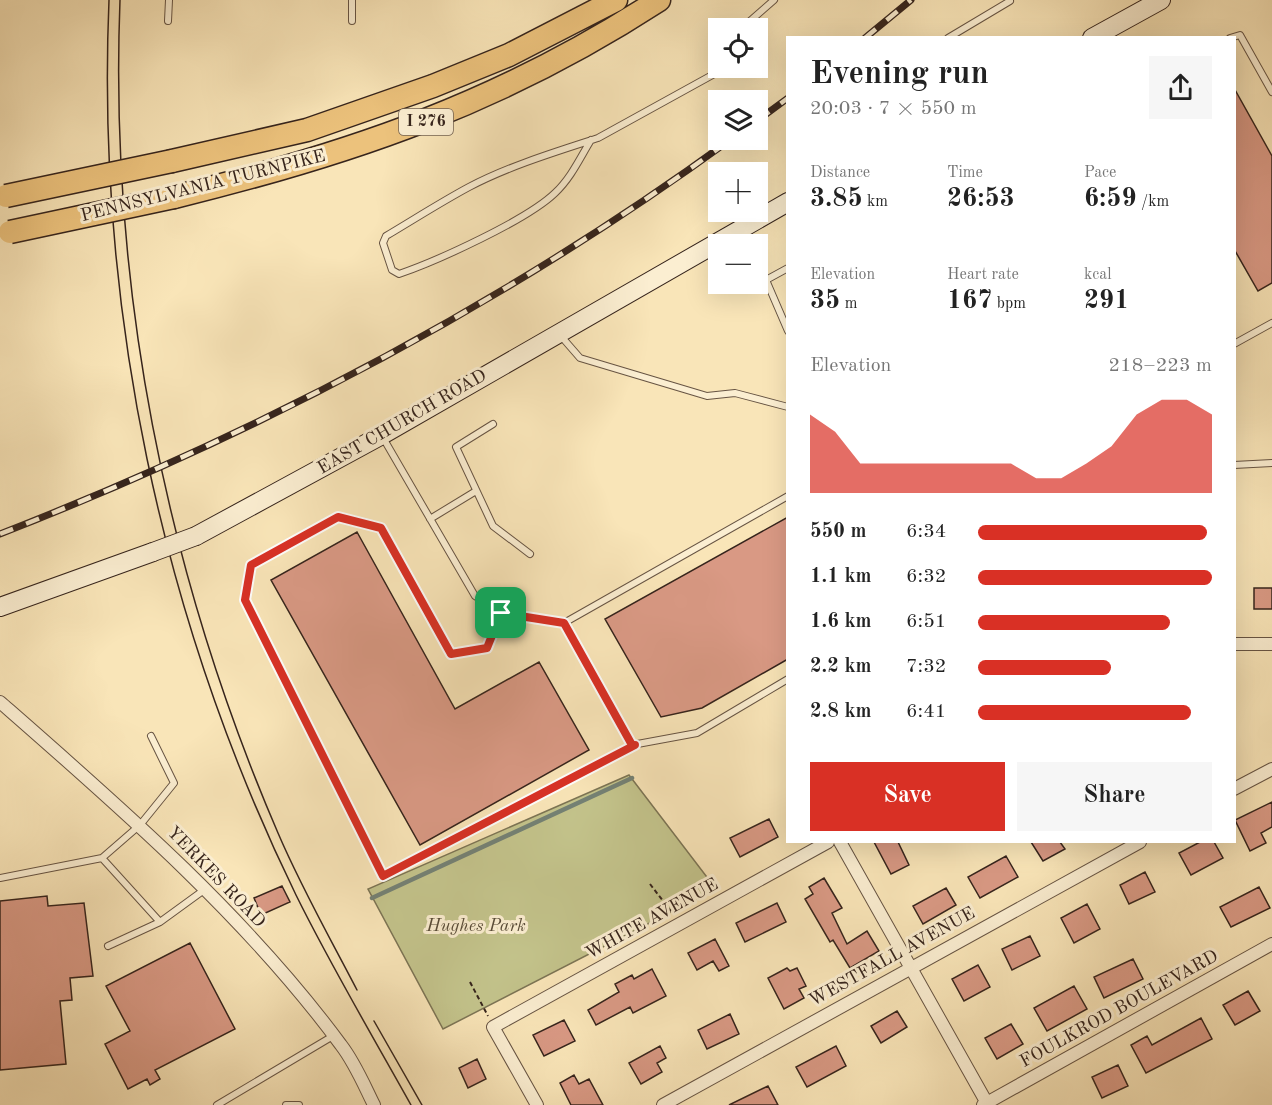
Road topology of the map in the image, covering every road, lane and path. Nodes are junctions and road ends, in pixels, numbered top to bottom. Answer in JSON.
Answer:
{"nodes":[{"id":1,"x":169,"y":0,"type":"edge"},
{"id":2,"x":352,"y":0,"type":"edge"},
{"id":3,"x":616,"y":0,"type":"edge"},
{"id":4,"x":659,"y":0,"type":"edge"},
{"id":5,"x":774,"y":0,"type":"edge"},
{"id":6,"x":1161,"y":0,"type":"edge"},
{"id":7,"x":1010,"y":1,"type":"edge"},
{"id":8,"x":753,"y":18,"type":"edge"},
{"id":9,"x":168,"y":21,"type":"dead end"},
{"id":10,"x":352,"y":21,"type":"dead end"},
{"id":11,"x":951,"y":36,"type":"edge"},
{"id":12,"x":1100,"y":36,"type":"edge"},
{"id":13,"x":1236,"y":36,"type":"edge"},
{"id":14,"x":708,"y":77,"type":"edge"},
{"id":15,"x":1272,"y":92,"type":"edge"},
{"id":16,"x":591,"y":140,"type":"junction"},
{"id":17,"x":3,"y":197,"type":"edge"},
{"id":18,"x":786,"y":203,"type":"edge"},
{"id":19,"x":5,"y":233,"type":"edge"},
{"id":20,"x":786,"y":269,"type":"edge"},
{"id":21,"x":1272,"y":323,"type":"edge"},
{"id":22,"x":786,"y":326,"type":"edge"},
{"id":23,"x":558,"y":332,"type":"junction"},
{"id":24,"x":1236,"y":343,"type":"edge"},
{"id":25,"x":786,"y":406,"type":"edge"},
{"id":26,"x":493,"y":424,"type":"dead end"},
{"id":27,"x":382,"y":435,"type":"junction"},
{"id":28,"x":1272,"y":463,"type":"edge"},
{"id":29,"x":1236,"y":465,"type":"edge"},
{"id":30,"x":476,"y":490,"type":"junction"},
{"id":31,"x":786,"y":497,"type":"edge"},
{"id":32,"x":430,"y":519,"type":"junction"},
{"id":33,"x":530,"y":554,"type":"dead end"},
{"id":34,"x":0,"y":607,"type":"edge"},
{"id":35,"x":501,"y":613,"type":"junction"},
{"id":36,"x":564,"y":623,"type":"junction"},
{"id":37,"x":1236,"y":644,"type":"edge"},
{"id":38,"x":1272,"y":644,"type":"edge"},
{"id":39,"x":786,"y":680,"type":"edge"},
{"id":40,"x":0,"y":702,"type":"edge"},
{"id":41,"x":151,"y":736,"type":"dead end"},
{"id":42,"x":635,"y":745,"type":"junction"},
{"id":43,"x":1272,"y":769,"type":"edge"},
{"id":44,"x":1236,"y":788,"type":"edge"},
{"id":45,"x":140,"y":825,"type":"junction"},
{"id":46,"x":826,"y":843,"type":"edge"},
{"id":47,"x":841,"y":843,"type":"edge"},
{"id":48,"x":1138,"y":843,"type":"edge"},
{"id":49,"x":102,"y":858,"type":"junction"},
{"id":50,"x":0,"y":878,"type":"edge"},
{"id":51,"x":650,"y":884,"type":"dead end"},
{"id":52,"x":204,"y":890,"type":"junction"},
{"id":53,"x":160,"y":922,"type":"junction"},
{"id":54,"x":680,"y":923,"type":"junction"},
{"id":55,"x":1272,"y":944,"type":"edge"},
{"id":56,"x":108,"y":946,"type":"dead end"},
{"id":57,"x":912,"y":967,"type":"junction"},
{"id":58,"x":470,"y":982,"type":"dead end"},
{"id":59,"x":493,"y":1027,"type":"junction"},
{"id":60,"x":334,"y":1036,"type":"junction"},
{"id":61,"x":986,"y":1104,"type":"edge"},
{"id":62,"x":217,"y":1105,"type":"edge"},
{"id":63,"x":286,"y":1105,"type":"edge"},
{"id":64,"x":299,"y":1105,"type":"edge"},
{"id":65,"x":374,"y":1105,"type":"edge"},
{"id":66,"x":537,"y":1105,"type":"edge"},
{"id":67,"x":663,"y":1105,"type":"edge"}],
"edges":[{"from":1,"to":9,"type":"lane"},
{"from":2,"to":10,"type":"lane"},
{"from":3,"to":17,"type":"highway","name":"PENNSYLVANIA TURNPIKE","number":"I 276","bridge":true},
{"from":4,"to":19,"type":"highway","name":"PENNSYLVANIA TURNPIKE","number":"I 276","bridge":true},
{"from":5,"to":8,"type":"lane"},
{"from":6,"to":12,"type":"street"},
{"from":7,"to":11,"type":"lane"},
{"from":13,"to":15,"type":"lane"},
{"from":14,"to":16,"type":"lane"},
{"from":16,"to":16,"type":"lane"},
{"from":18,"to":23,"type":"street","name":"EAST CHURCH ROAD"},
{"from":20,"to":22,"type":"lane"},
{"from":21,"to":24,"type":"lane"},
{"from":23,"to":25,"type":"lane"},
{"from":23,"to":27,"type":"street","name":"EAST CHURCH ROAD"},
{"from":26,"to":30,"type":"lane"},
{"from":27,"to":32,"type":"lane"},
{"from":27,"to":34,"type":"street","name":"EAST CHURCH ROAD","bridge":true},
{"from":28,"to":29,"type":"lane"},
{"from":30,"to":32,"type":"lane"},
{"from":30,"to":33,"type":"lane"},
{"from":31,"to":36,"type":"lane"},
{"from":32,"to":35,"type":"lane"},
{"from":35,"to":36,"type":"lane"},
{"from":35,"to":42,"type":"lane"},
{"from":36,"to":42,"type":"lane"},
{"from":37,"to":38,"type":"street"},
{"from":39,"to":42,"type":"lane"},
{"from":40,"to":45,"type":"street","name":"YERKES ROAD"},
{"from":41,"to":45,"type":"lane"},
{"from":43,"to":44,"type":"street"},
{"from":45,"to":49,"type":"lane"},
{"from":45,"to":52,"type":"street","name":"YERKES ROAD"},
{"from":46,"to":54,"type":"street","name":"WHITE AVENUE"},
{"from":47,"to":57,"type":"street"},
{"from":48,"to":57,"type":"street","name":"WESTFALL AVENUE"},
{"from":49,"to":50,"type":"lane"},
{"from":49,"to":53,"type":"lane"},
{"from":51,"to":54,"type":"path"},
{"from":52,"to":53,"type":"lane"},
{"from":52,"to":60,"type":"street","name":"YERKES ROAD"},
{"from":53,"to":56,"type":"lane"},
{"from":54,"to":59,"type":"street","name":"WHITE AVENUE"},
{"from":55,"to":61,"type":"street","name":"FOULKROD BOULEVARD"},
{"from":57,"to":61,"type":"street"},
{"from":57,"to":67,"type":"street","name":"WESTFALL AVENUE"},
{"from":58,"to":59,"type":"path"},
{"from":59,"to":66,"type":"street"},
{"from":60,"to":62,"type":"lane"},
{"from":60,"to":65,"type":"street","name":"YERKES ROAD"},
{"from":63,"to":64,"type":"lane"}]}
